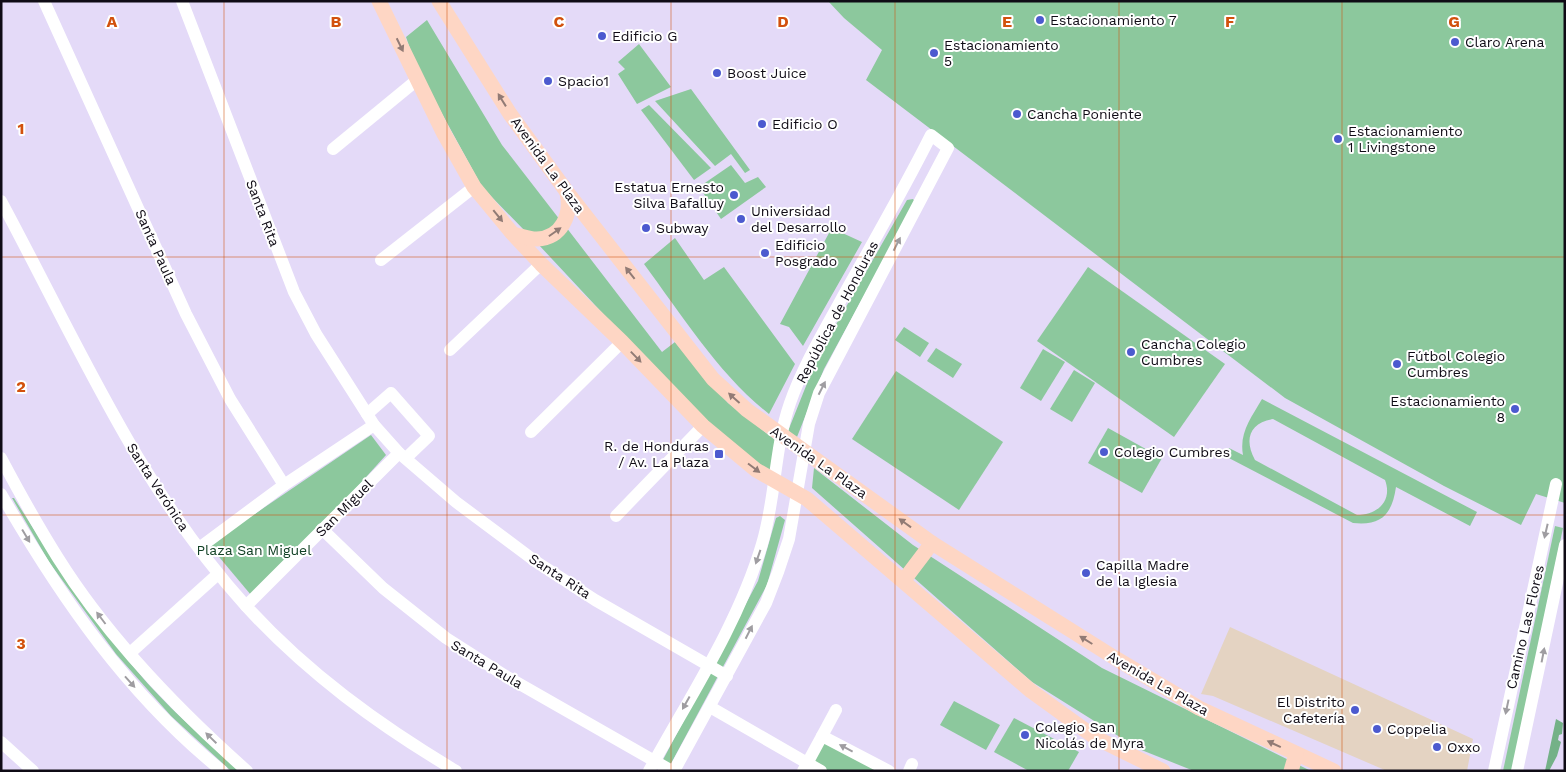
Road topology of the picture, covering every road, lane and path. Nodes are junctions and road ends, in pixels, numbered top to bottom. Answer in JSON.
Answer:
{"nodes":[{"id":1,"x":44,"y":1,"type":"edge"},
{"id":2,"x":182,"y":1,"type":"edge"},
{"id":3,"x":379,"y":1,"type":"edge"},
{"id":4,"x":439,"y":1,"type":"edge"},
{"id":5,"x":417,"y":80,"type":"junction"},
{"id":6,"x":333,"y":150,"type":"dead end"},
{"id":7,"x":908,"y":181,"type":"junction"},
{"id":8,"x":474,"y":187,"type":"junction"},
{"id":9,"x":567,"y":192,"type":"junction"},
{"id":10,"x":921,"y":197,"type":"junction"},
{"id":11,"x":1,"y":201,"type":"edge"},
{"id":12,"x":512,"y":233,"type":"junction"},
{"id":13,"x":381,"y":260,"type":"dead end"},
{"id":14,"x":541,"y":264,"type":"junction"},
{"id":15,"x":622,"y":342,"type":"junction"},
{"id":16,"x":450,"y":350,"type":"dead end"},
{"id":17,"x":370,"y":419,"type":"junction"},
{"id":18,"x":703,"y":426,"type":"junction"},
{"id":19,"x":531,"y":432,"type":"dead end"},
{"id":20,"x":781,"y":435,"type":"junction"},
{"id":21,"x":804,"y":448,"type":"junction"},
{"id":22,"x":402,"y":455,"type":"junction"},
{"id":23,"x":1,"y":458,"type":"edge"},
{"id":24,"x":774,"y":481,"type":"junction"},
{"id":25,"x":1556,"y":484,"type":"dead end"},
{"id":26,"x":284,"y":485,"type":"junction"},
{"id":27,"x":17,"y":488,"type":"junction"},
{"id":28,"x":796,"y":492,"type":"junction"},
{"id":29,"x":2,"y":495,"type":"edge"},
{"id":30,"x":616,"y":516,"type":"dead end"},
{"id":31,"x":322,"y":529,"type":"junction"},
{"id":32,"x":932,"y":542,"type":"junction"},
{"id":33,"x":199,"y":548,"type":"junction"},
{"id":34,"x":1564,"y":549,"type":"edge"},
{"id":35,"x":1542,"y":550,"type":"junction"},
{"id":36,"x":218,"y":574,"type":"junction"},
{"id":37,"x":904,"y":580,"type":"junction"},
{"id":38,"x":246,"y":606,"type":"junction"},
{"id":39,"x":130,"y":653,"type":"junction"},
{"id":40,"x":708,"y":663,"type":"junction"},
{"id":41,"x":727,"y":676,"type":"junction"},
{"id":42,"x":710,"y":707,"type":"junction"},
{"id":43,"x":836,"y":710,"type":"dead end"},
{"id":44,"x":1,"y":733,"type":"edge"},
{"id":45,"x":822,"y":736,"type":"junction"},
{"id":46,"x":5,"y":746,"type":"edge"},
{"id":47,"x":1296,"y":754,"type":"junction"},
{"id":48,"x":652,"y":766,"type":"edge"},
{"id":49,"x":805,"y":767,"type":"edge"},
{"id":50,"x":32,"y":770,"type":"edge"},
{"id":51,"x":222,"y":771,"type":"edge"},
{"id":52,"x":247,"y":771,"type":"edge"},
{"id":53,"x":456,"y":771,"type":"edge"},
{"id":54,"x":673,"y":771,"type":"edge"},
{"id":55,"x":821,"y":771,"type":"edge"},
{"id":56,"x":889,"y":771,"type":"edge"},
{"id":57,"x":1163,"y":771,"type":"edge"},
{"id":58,"x":1291,"y":771,"type":"edge"},
{"id":59,"x":1334,"y":771,"type":"edge"},
{"id":60,"x":1494,"y":771,"type":"edge"},
{"id":61,"x":1517,"y":771,"type":"edge"}],
"edges":[{"from":1,"to":26,"type":"street","name":"Santa Paula"},
{"from":2,"to":17,"type":"street","name":"Santa Rita"},
{"from":3,"to":5,"type":"main road","one_way":true},
{"from":9,"to":4,"type":"main road","name":"Avenida La Plaza","one_way":true},
{"from":5,"to":6,"type":"street"},
{"from":5,"to":8,"type":"main road"},
{"from":7,"to":10,"type":"street"},
{"from":7,"to":10,"type":"street","name":"República de Honduras"},
{"from":7,"to":20,"type":"street","name":"República de Honduras"},
{"from":8,"to":12,"type":"main road","one_way":true},
{"from":8,"to":13,"type":"street"},
{"from":12,"to":9,"type":"main road","one_way":true},
{"from":20,"to":9,"type":"main road","name":"Avenida La Plaza","one_way":true},
{"from":21,"to":10,"type":"street","name":"República de Honduras","one_way":true},
{"from":11,"to":33,"type":"street","name":"Santa Verónica"},
{"from":12,"to":14,"type":"main road"},
{"from":14,"to":15,"type":"main road"},
{"from":14,"to":16,"type":"street"},
{"from":15,"to":18,"type":"main road","one_way":true},
{"from":15,"to":19,"type":"street"},
{"from":17,"to":22,"type":"street","name":"Santa Rita"},
{"from":17,"to":22,"type":"street"},
{"from":17,"to":26,"type":"street"},
{"from":18,"to":24,"type":"main road","one_way":true},
{"from":18,"to":30,"type":"street"},
{"from":20,"to":21,"type":"main road","name":"Avenida La Plaza"},
{"from":20,"to":24,"type":"street","name":"República de Honduras"},
{"from":21,"to":28,"type":"street","name":"República de Honduras"},
{"from":32,"to":21,"type":"main road","name":"Avenida La Plaza","one_way":true},
{"from":22,"to":31,"type":"street","name":"San Miguel"},
{"from":22,"to":40,"type":"street","name":"Santa Rita"},
{"from":23,"to":27,"type":"street"},
{"from":24,"to":28,"type":"main road"},
{"from":24,"to":40,"type":"street","name":"República de Honduras","one_way":true},
{"from":25,"to":35,"type":"street","name":"Camino Las Flores","one_way":true},
{"from":26,"to":33,"type":"street"},
{"from":27,"to":29,"type":"street"},
{"from":39,"to":27,"type":"street","one_way":true},
{"from":28,"to":37,"type":"main road"},
{"from":41,"to":28,"type":"street","name":"República de Honduras","one_way":true},
{"from":29,"to":51,"type":"street","one_way":true},
{"from":31,"to":38,"type":"street","name":"San Miguel"},
{"from":31,"to":48,"type":"street","name":"Santa Paula"},
{"from":32,"to":37,"type":"main road"},
{"from":47,"to":32,"type":"main road","name":"Avenida La Plaza","one_way":true},
{"from":33,"to":36,"type":"street","name":"Santa Verónica"},
{"from":34,"to":35,"type":"street"},
{"from":61,"to":34,"type":"street","name":"Camino Las Flores","one_way":true},
{"from":35,"to":60,"type":"street","name":"Camino Las Flores","one_way":true},
{"from":36,"to":38,"type":"street","name":"Santa Verónica"},
{"from":36,"to":39,"type":"street"},
{"from":37,"to":57,"type":"main road"},
{"from":38,"to":53,"type":"street","name":"Santa Verónica"},
{"from":52,"to":39,"type":"street","one_way":true},
{"from":40,"to":41,"type":"street","name":"Santa Rita"},
{"from":40,"to":48,"type":"street","name":"República de Honduras","one_way":true},
{"from":41,"to":42,"type":"street","name":"República de Honduras"},
{"from":42,"to":49,"type":"street"},
{"from":42,"to":54,"type":"street","name":"República de Honduras"},
{"from":43,"to":45,"type":"street"},
{"from":44,"to":46,"type":"street"},
{"from":45,"to":49,"type":"street"},
{"from":56,"to":45,"type":"street","one_way":true},
{"from":46,"to":50,"type":"street"},
{"from":47,"to":58,"type":"main road"},
{"from":47,"to":59,"type":"main road","name":"Avenida La Plaza"},
{"from":48,"to":54,"type":"street","name":"Santa Paula"},
{"from":49,"to":55,"type":"street"}]}
